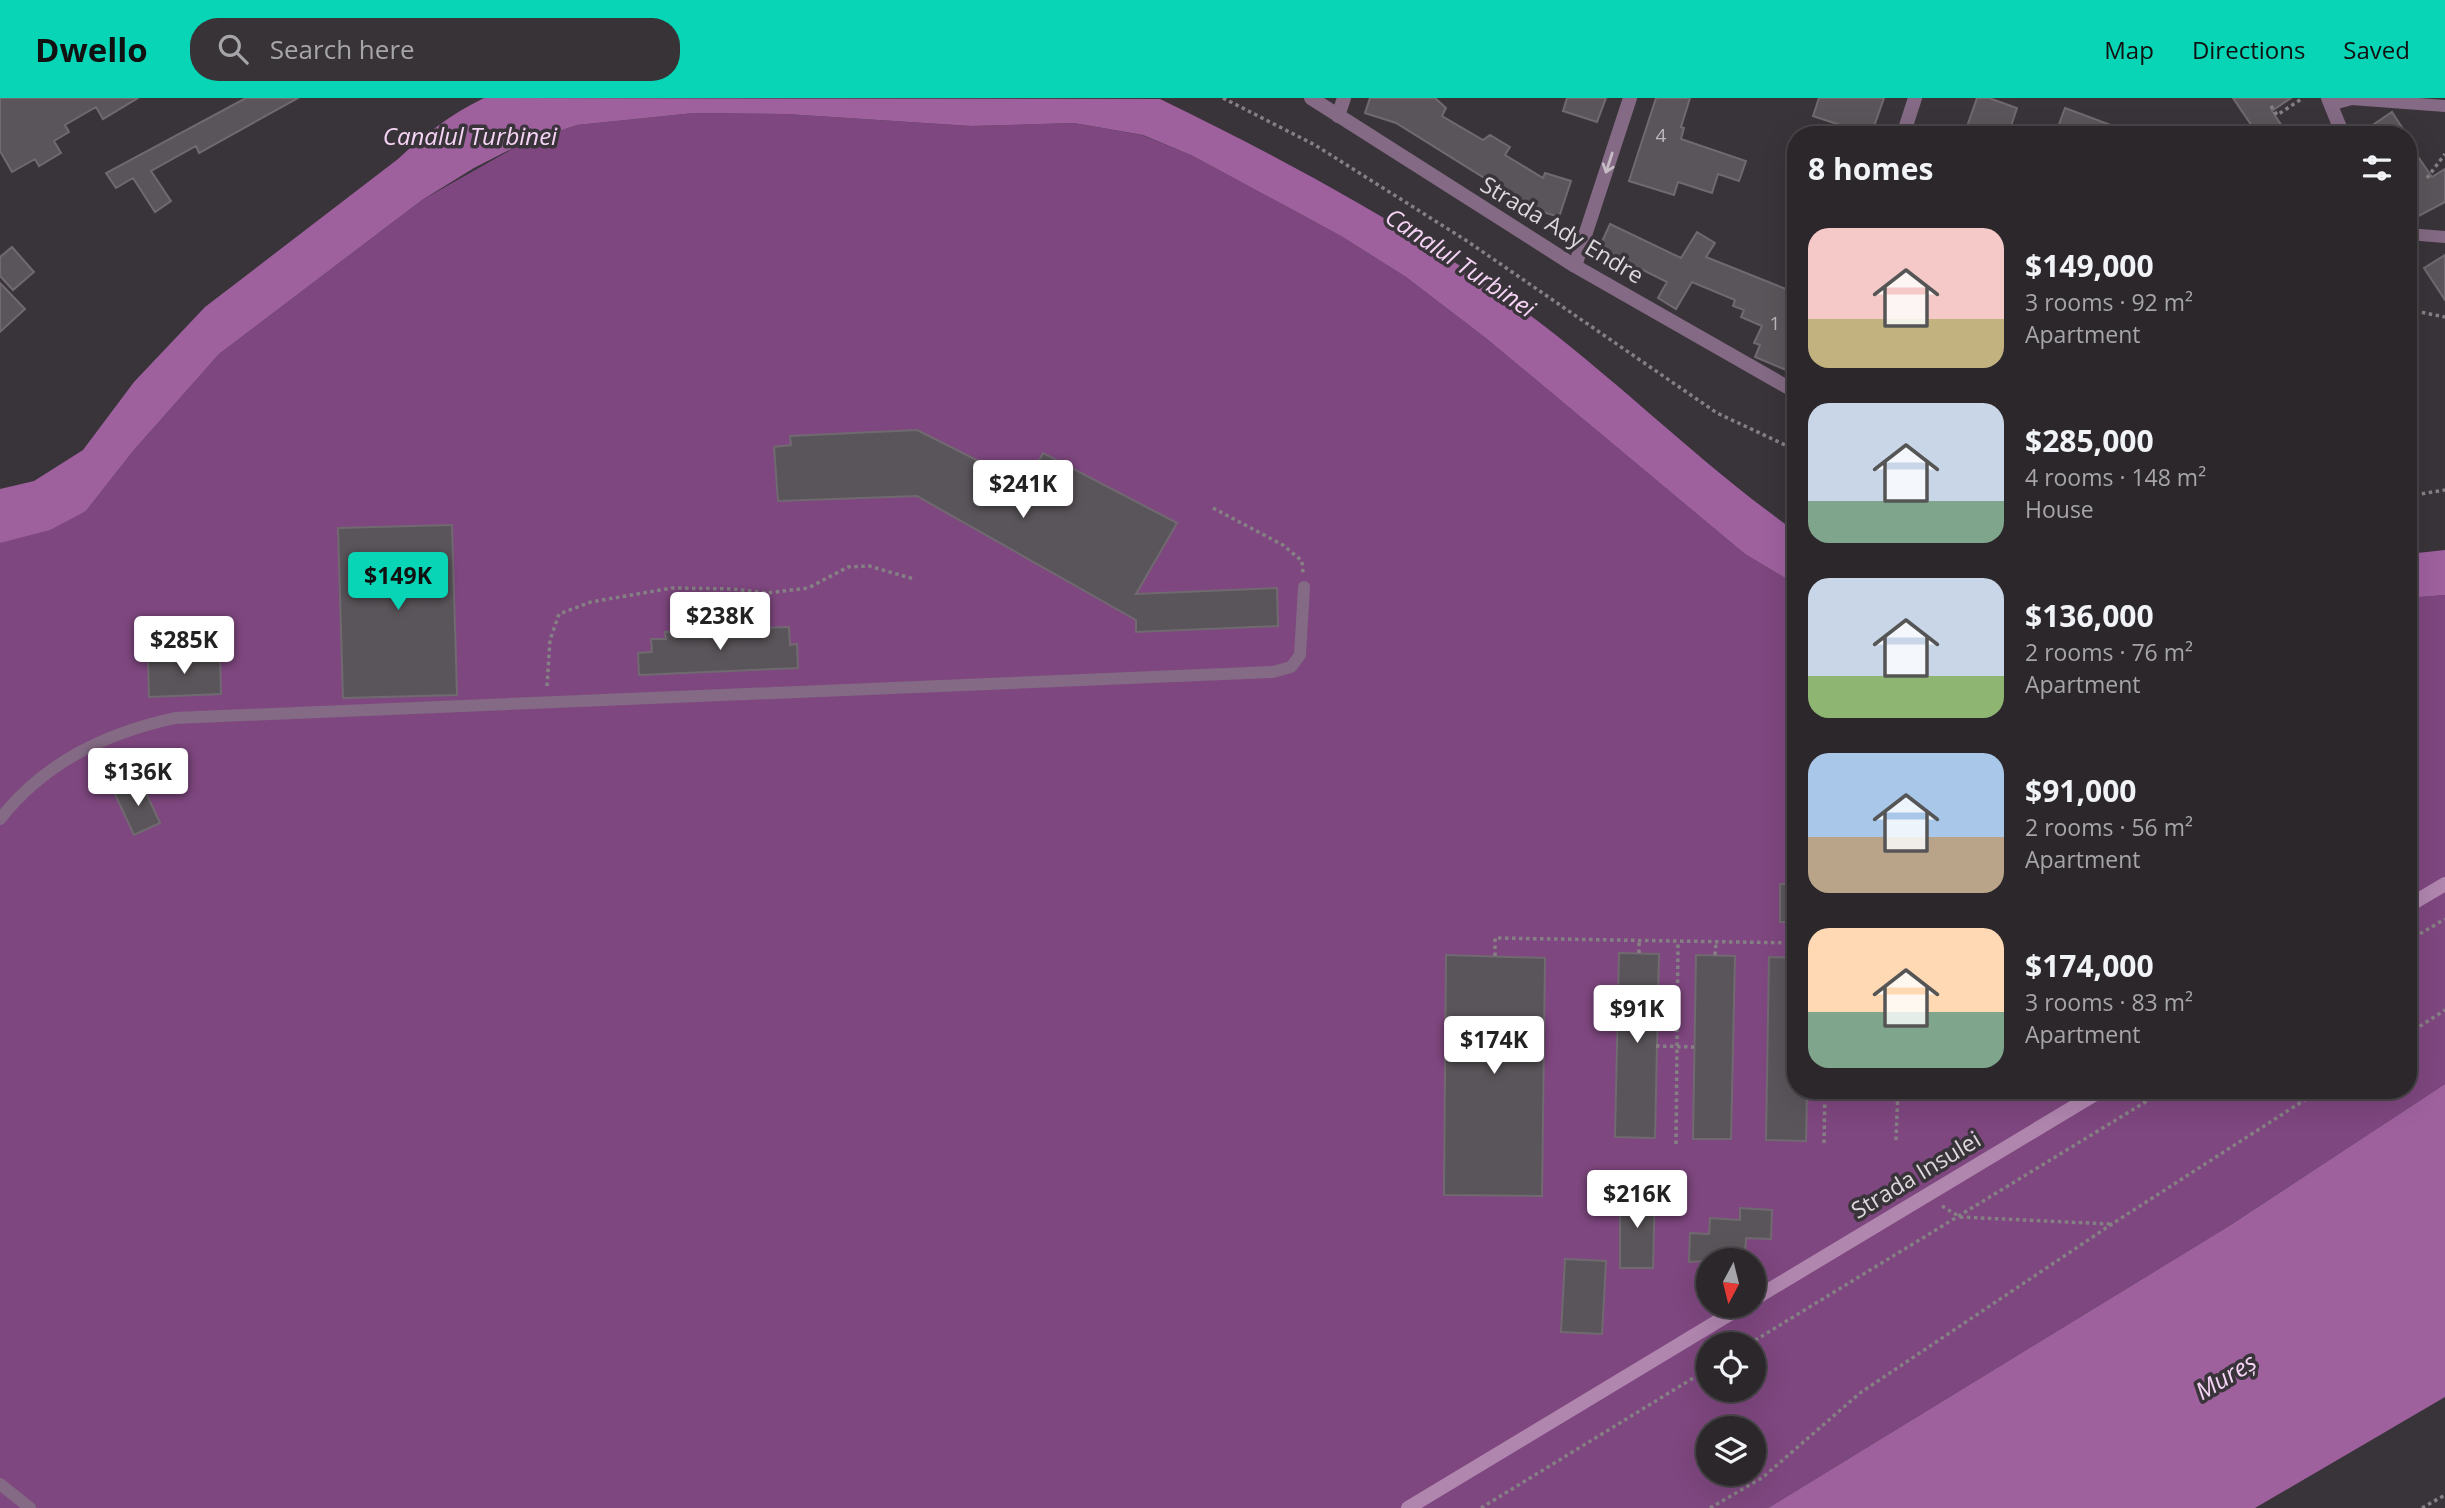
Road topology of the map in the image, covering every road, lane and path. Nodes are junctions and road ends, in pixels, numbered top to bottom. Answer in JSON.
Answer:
{"nodes":[{"id":1,"x":1223,"y":98,"type":"edge"},
{"id":2,"x":1311,"y":98,"type":"edge"},
{"id":3,"x":1344,"y":98,"type":"edge"},
{"id":4,"x":1630,"y":98,"type":"edge"},
{"id":5,"x":1915,"y":98,"type":"edge"},
{"id":6,"x":2303,"y":98,"type":"edge"},
{"id":7,"x":2330,"y":103,"type":"edge"},
{"id":8,"x":2271,"y":106,"type":"dead end"},
{"id":9,"x":2445,"y":106,"type":"edge"},
{"id":10,"x":1338,"y":116,"type":"junction"},
{"id":11,"x":1906,"y":126,"type":"edge"},
{"id":12,"x":2339,"y":126,"type":"edge"},
{"id":13,"x":2445,"y":155,"type":"edge"},
{"id":14,"x":2427,"y":178,"type":"dead end"},
{"id":15,"x":2417,"y":235,"type":"edge"},
{"id":16,"x":2445,"y":237,"type":"edge"},
{"id":17,"x":1575,"y":267,"type":"junction"},
{"id":18,"x":2417,"y":311,"type":"edge"},
{"id":19,"x":2445,"y":317,"type":"edge"},
{"id":20,"x":1787,"y":387,"type":"edge"},
{"id":21,"x":1787,"y":446,"type":"edge"},
{"id":22,"x":2445,"y":490,"type":"edge"},
{"id":23,"x":2417,"y":495,"type":"edge"},
{"id":24,"x":1213,"y":508,"type":"dead end"},
{"id":25,"x":914,"y":579,"type":"dead end"},
{"id":26,"x":1304,"y":587,"type":"joint"},
{"id":27,"x":546,"y":702,"type":"junction"},
{"id":28,"x":0,"y":819,"type":"edge"},
{"id":29,"x":2445,"y":884,"type":"edge"},
{"id":30,"x":2417,"y":901,"type":"edge"},
{"id":31,"x":2445,"y":919,"type":"edge"},
{"id":32,"x":2417,"y":936,"type":"edge"},
{"id":33,"x":1639,"y":942,"type":"junction"},
{"id":34,"x":1678,"y":942,"type":"junction"},
{"id":35,"x":1716,"y":943,"type":"junction"},
{"id":36,"x":1787,"y":943,"type":"edge"},
{"id":37,"x":1639,"y":953,"type":"dead end"},
{"id":38,"x":1716,"y":955,"type":"dead end"},
{"id":39,"x":1495,"y":956,"type":"dead end"},
{"id":40,"x":2445,"y":1010,"type":"edge"},
{"id":41,"x":2417,"y":1028,"type":"edge"},
{"id":42,"x":1657,"y":1046,"type":"dead end"},
{"id":43,"x":1675,"y":1047,"type":"junction"},
{"id":44,"x":1695,"y":1047,"type":"dead end"},
{"id":45,"x":1825,"y":1099,"type":"edge"},
{"id":46,"x":1898,"y":1099,"type":"edge"},
{"id":47,"x":2087,"y":1099,"type":"edge"},
{"id":48,"x":2151,"y":1099,"type":"edge"},
{"id":49,"x":2306,"y":1099,"type":"edge"},
{"id":50,"x":1896,"y":1140,"type":"dead end"},
{"id":51,"x":1824,"y":1143,"type":"dead end"},
{"id":52,"x":1676,"y":1144,"type":"dead end"},
{"id":53,"x":1926,"y":1196,"type":"junction"},
{"id":54,"x":1961,"y":1217,"type":"junction"},
{"id":55,"x":2112,"y":1224,"type":"junction"},
{"id":56,"x":1766,"y":1292,"type":"edge"},
{"id":57,"x":1723,"y":1318,"type":"edge"},
{"id":58,"x":1766,"y":1334,"type":"edge"},
{"id":59,"x":1696,"y":1376,"type":"edge"},
{"id":60,"x":0,"y":1484,"type":"edge"},
{"id":61,"x":2445,"y":1494,"type":"edge"},
{"id":62,"x":30,"y":1508,"type":"edge"},
{"id":63,"x":1408,"y":1508,"type":"edge"},
{"id":64,"x":1480,"y":1508,"type":"edge"},
{"id":65,"x":1710,"y":1508,"type":"edge"},
{"id":66,"x":2422,"y":1508,"type":"edge"}],
"edges":[{"from":1,"to":21,"type":"path"},
{"from":2,"to":10,"type":"street","name":"Strada Ady Endre"},
{"from":3,"to":10,"type":"street"},
{"from":4,"to":17,"type":"street","one_way":true},
{"from":5,"to":11,"type":"street"},
{"from":6,"to":8,"type":"path"},
{"from":7,"to":9,"type":"lane"},
{"from":7,"to":12,"type":"street"},
{"from":10,"to":17,"type":"street","name":"Strada Ady Endre"},
{"from":13,"to":14,"type":"path"},
{"from":15,"to":16,"type":"lane"},
{"from":17,"to":20,"type":"street","name":"Strada Ady Endre"},
{"from":18,"to":19,"type":"path"},
{"from":22,"to":23,"type":"path"},
{"from":24,"to":26,"type":"path"},
{"from":25,"to":27,"type":"path"},
{"from":26,"to":27,"type":"lane"},
{"from":27,"to":28,"type":"lane"},
{"from":29,"to":30,"type":"street"},
{"from":31,"to":32,"type":"path"},
{"from":33,"to":34,"type":"path"},
{"from":33,"to":37,"type":"path"},
{"from":33,"to":39,"type":"path"},
{"from":34,"to":35,"type":"path"},
{"from":34,"to":43,"type":"path"},
{"from":35,"to":36,"type":"path"},
{"from":35,"to":38,"type":"path"},
{"from":40,"to":41,"type":"path"},
{"from":42,"to":43,"type":"path"},
{"from":43,"to":44,"type":"path"},
{"from":43,"to":52,"type":"path"},
{"from":45,"to":51,"type":"path"},
{"from":46,"to":50,"type":"path"},
{"from":47,"to":53,"type":"street","name":"Strada Insulei"},
{"from":48,"to":54,"type":"path"},
{"from":49,"to":55,"type":"path"},
{"from":53,"to":54,"type":"path"},
{"from":53,"to":56,"type":"street","name":"Strada Insulei"},
{"from":54,"to":55,"type":"path"},
{"from":54,"to":58,"type":"path"},
{"from":55,"to":65,"type":"path"},
{"from":57,"to":63,"type":"street"},
{"from":59,"to":64,"type":"path"},
{"from":60,"to":62,"type":"lane"},
{"from":61,"to":66,"type":"path"}]}
